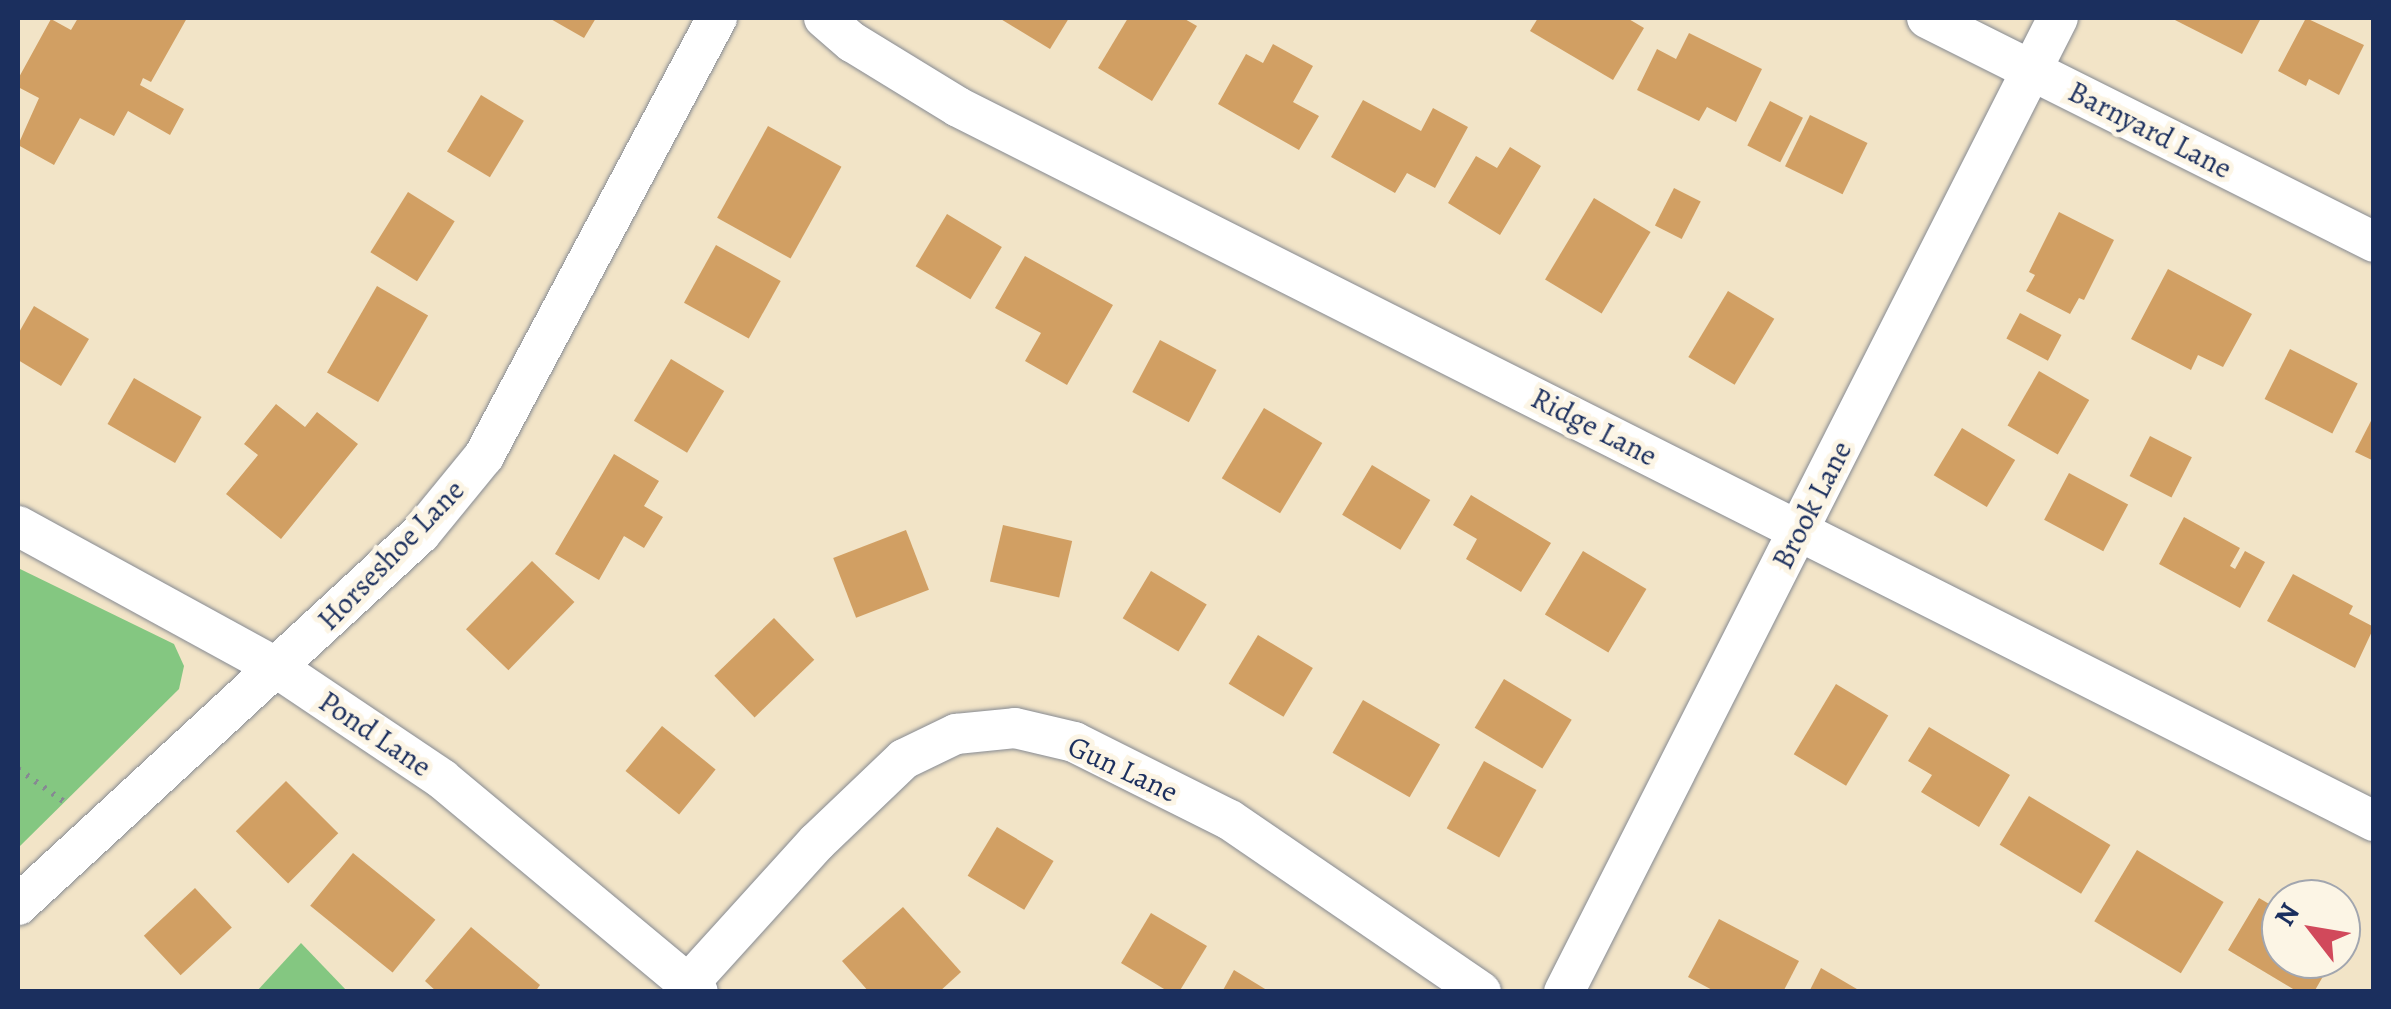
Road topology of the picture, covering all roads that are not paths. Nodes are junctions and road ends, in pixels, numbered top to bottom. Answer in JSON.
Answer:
{"nodes":[{"id":1,"x":717,"y":18,"type":"edge"},
{"id":2,"x":824,"y":18,"type":"edge"},
{"id":3,"x":1927,"y":18,"type":"edge"},
{"id":4,"x":2058,"y":18,"type":"edge"},
{"id":5,"x":2031,"y":70,"type":"junction"},
{"id":6,"x":2374,"y":242,"type":"edge"},
{"id":7,"x":18,"y":526,"type":"edge"},
{"id":8,"x":1799,"y":530,"type":"junction"},
{"id":9,"x":277,"y":668,"type":"junction"},
{"id":10,"x":2374,"y":821,"type":"edge"},
{"id":11,"x":18,"y":906,"type":"edge"},
{"id":12,"x":694,"y":987,"type":"edge"},
{"id":13,"x":1481,"y":992,"type":"edge"},
{"id":14,"x":1564,"y":992,"type":"edge"}],
"edges":[{"from":1,"to":9,"type":"street","name":"Horseshoe Lane"},
{"from":2,"to":8,"type":"street","name":"Ridge Lane"},
{"from":3,"to":5,"type":"street","name":"Barnyard Lane"},
{"from":4,"to":5,"type":"street","name":"Brook Lane"},
{"from":5,"to":6,"type":"street","name":"Barnyard Lane"},
{"from":5,"to":8,"type":"street","name":"Brook Lane"},
{"from":7,"to":9,"type":"street","name":"Pond Lane"},
{"from":8,"to":10,"type":"street","name":"Ridge Lane"},
{"from":8,"to":14,"type":"street","name":"Brook Lane"},
{"from":9,"to":11,"type":"street","name":"Horseshoe Lane"},
{"from":9,"to":12,"type":"street","name":"Pond Lane"},
{"from":12,"to":13,"type":"street","name":"Gun Lane"}]}
